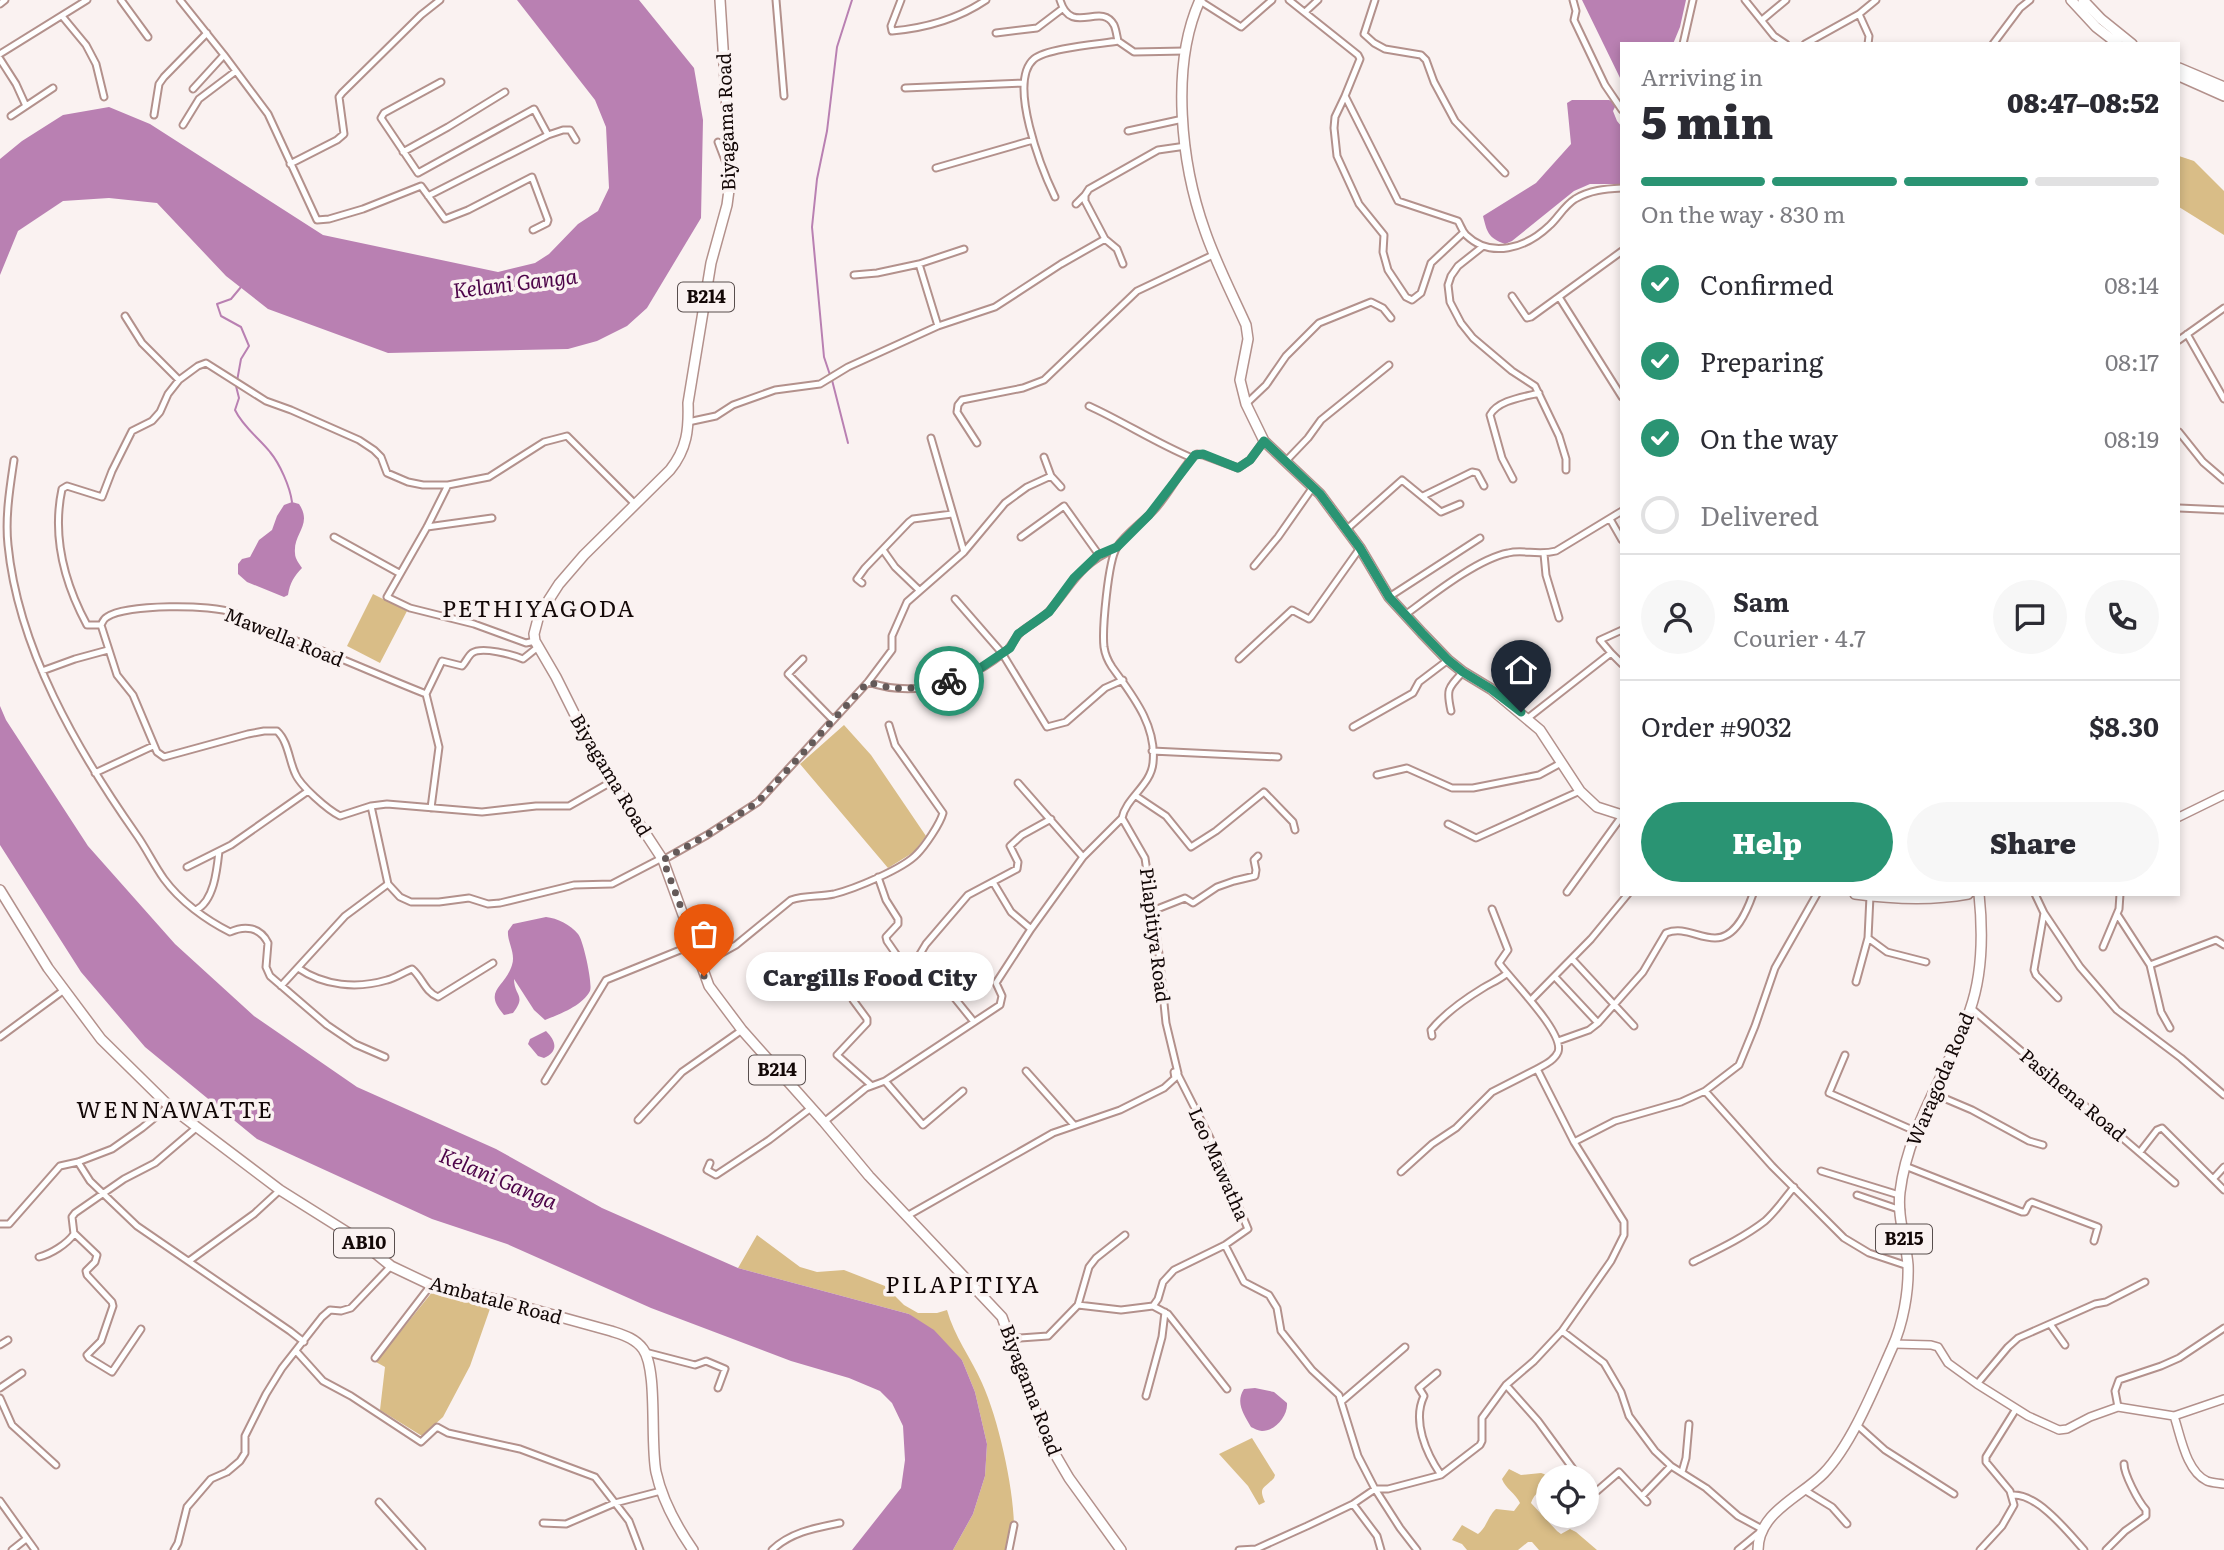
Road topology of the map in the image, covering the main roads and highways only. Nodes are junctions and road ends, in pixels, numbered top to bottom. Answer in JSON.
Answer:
{"nodes":[{"id":1,"x":720,"y":0,"type":"edge"},
{"id":2,"x":1200,"y":0,"type":"edge"},
{"id":3,"x":2071,"y":0,"type":"edge"},
{"id":4,"x":2083,"y":0,"type":"edge"},
{"id":5,"x":2115,"y":42,"type":"edge"},
{"id":6,"x":2130,"y":42,"type":"edge"},
{"id":7,"x":2180,"y":68,"type":"edge"},
{"id":8,"x":2180,"y":76,"type":"edge"},
{"id":9,"x":2224,"y":87,"type":"edge"},
{"id":10,"x":2224,"y":96,"type":"edge"},
{"id":11,"x":1620,"y":815,"type":"edge"},
{"id":12,"x":0,"y":890,"type":"edge"},
{"id":13,"x":1881,"y":896,"type":"edge"},
{"id":14,"x":1959,"y":896,"type":"edge"},
{"id":15,"x":1979,"y":896,"type":"edge"},
{"id":16,"x":692,"y":1550,"type":"edge"},
{"id":17,"x":1121,"y":1550,"type":"edge"},
{"id":18,"x":1758,"y":1550,"type":"edge"}],
"edges":[{"from":1,"to":17,"type":"main road","name":"Biyagama Road","number":"B214"},
{"from":2,"to":11,"type":"main road"},
{"from":3,"to":5,"type":"main road"},
{"from":4,"to":6,"type":"main road"},
{"from":7,"to":9,"type":"main road"},
{"from":8,"to":10,"type":"main road"},
{"from":12,"to":16,"type":"main road","name":"Ambatale Road","number":"AB10"},
{"from":13,"to":14,"type":"main road"},
{"from":15,"to":18,"type":"main road","name":"Waragoda Road","number":"B215"}]}
